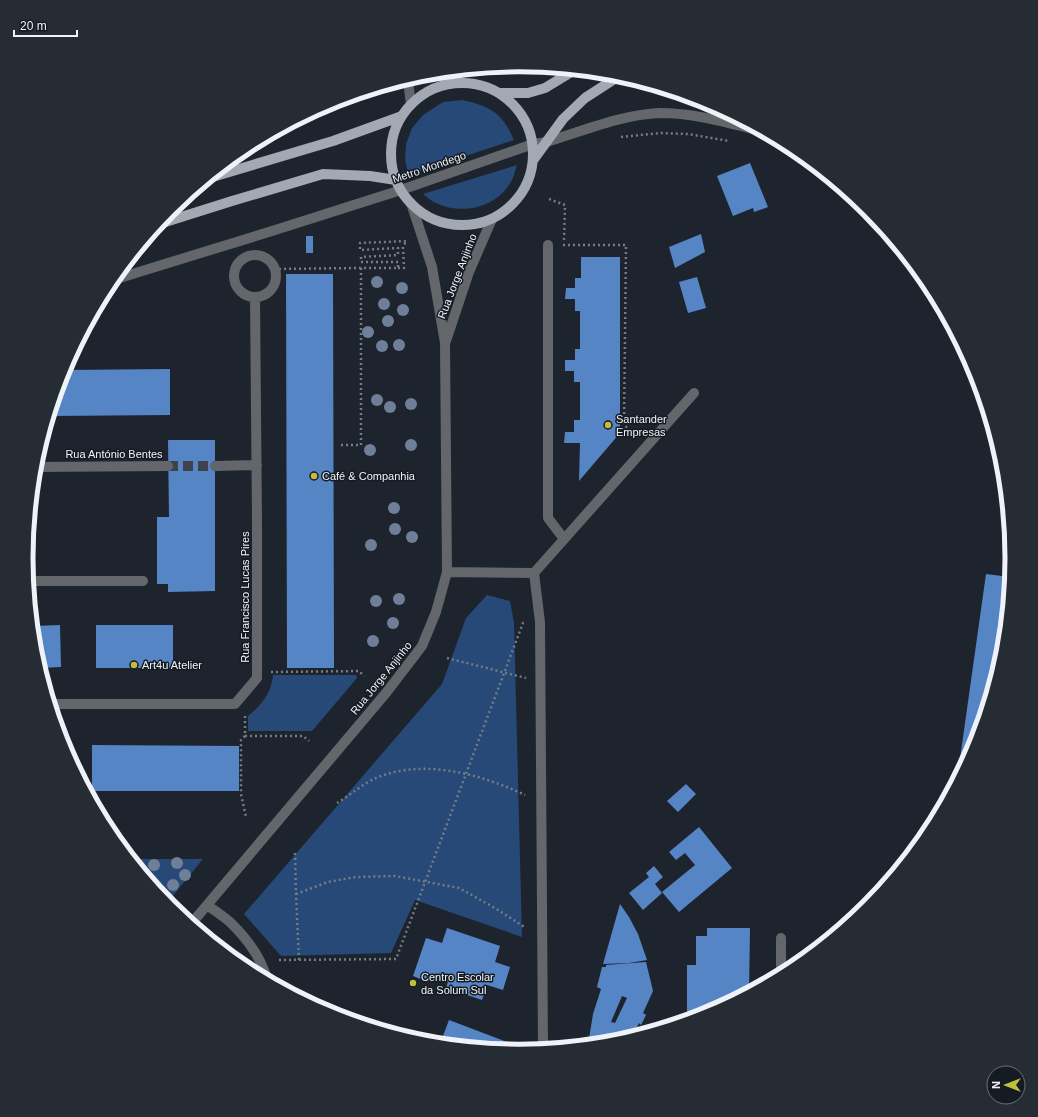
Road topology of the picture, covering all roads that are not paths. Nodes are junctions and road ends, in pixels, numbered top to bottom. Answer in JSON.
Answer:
{"nodes":[{"id":1,"x":565,"y":75,"type":"edge"},
{"id":2,"x":444,"y":79,"type":"edge"},
{"id":3,"x":611,"y":81,"type":"edge"},
{"id":4,"x":448,"y":84,"type":"junction"},
{"id":5,"x":409,"y":85,"type":"edge"},
{"id":6,"x":500,"y":93,"type":"junction"},
{"id":7,"x":411,"y":105,"type":"junction"},
{"id":8,"x":402,"y":116,"type":"junction"},
{"id":9,"x":740,"y":126,"type":"edge"},
{"id":10,"x":547,"y":142,"type":"junction"},
{"id":11,"x":533,"y":144,"type":"junction"},
{"id":12,"x":534,"y":159,"type":"junction"},
{"id":13,"x":222,"y":174,"type":"edge"},
{"id":14,"x":396,"y":180,"type":"junction"},
{"id":15,"x":401,"y":190,"type":"junction"},
{"id":16,"x":411,"y":203,"type":"junction"},
{"id":17,"x":492,"y":219,"type":"junction"},
{"id":18,"x":170,"y":220,"type":"edge"},
{"id":19,"x":548,"y":245,"type":"road end"},
{"id":20,"x":123,"y":277,"type":"edge"},
{"id":21,"x":255,"y":297,"type":"junction"},
{"id":22,"x":446,"y":343,"type":"junction"},
{"id":23,"x":694,"y":393,"type":"dead end"},
{"id":24,"x":168,"y":466,"type":"tunnel mouth"},
{"id":25,"x":215,"y":466,"type":"tunnel mouth"},
{"id":26,"x":257,"y":466,"type":"junction"},
{"id":27,"x":42,"y":467,"type":"edge"},
{"id":28,"x":564,"y":539,"type":"junction"},
{"id":29,"x":447,"y":572,"type":"junction"},
{"id":30,"x":534,"y":573,"type":"junction"},
{"id":31,"x":34,"y":581,"type":"edge"},
{"id":32,"x":143,"y":581,"type":"dead end"},
{"id":33,"x":56,"y":704,"type":"edge"},
{"id":34,"x":207,"y":905,"type":"junction"},
{"id":35,"x":194,"y":920,"type":"edge"},
{"id":36,"x":781,"y":938,"type":"dead end"},
{"id":37,"x":781,"y":968,"type":"edge"},
{"id":38,"x":265,"y":972,"type":"edge"},
{"id":39,"x":544,"y":1043,"type":"edge"}],
"edges":[{"from":1,"to":6,"type":"main road"},
{"from":2,"to":4,"type":"street"},
{"from":3,"to":10,"type":"main road"},
{"from":4,"to":6,"type":"main road"},
{"from":4,"to":7,"type":"main road"},
{"from":5,"to":7,"type":"street"},
{"from":6,"to":11,"type":"main road"},
{"from":7,"to":8,"type":"main road"},
{"from":8,"to":13,"type":"main road"},
{"from":8,"to":14,"type":"main road"},
{"from":9,"to":10,"type":"street","name":"Metro Mondego"},
{"from":10,"to":11,"type":"street","name":"Metro Mondego"},
{"from":10,"to":12,"type":"main road"},
{"from":11,"to":12,"type":"main road"},
{"from":11,"to":15,"type":"street","name":"Metro Mondego"},
{"from":12,"to":17,"type":"main road"},
{"from":14,"to":15,"type":"main road"},
{"from":14,"to":18,"type":"main road"},
{"from":15,"to":16,"type":"main road"},
{"from":15,"to":20,"type":"street","name":"Metro Mondego"},
{"from":16,"to":17,"type":"main road"},
{"from":16,"to":22,"type":"street","name":"Rua Jorge Anjinho"},
{"from":17,"to":22,"type":"street","name":"Rua Jorge Anjinho"},
{"from":19,"to":28,"type":"street"},
{"from":21,"to":21,"type":"street"},
{"from":21,"to":26,"type":"street","name":"Rua Francisco Lucas Pires"},
{"from":22,"to":29,"type":"street","name":"Rua Jorge Anjinho"},
{"from":23,"to":28,"type":"street"},
{"from":24,"to":27,"type":"street","name":"Rua António Bentes"},
{"from":25,"to":26,"type":"street"},
{"from":26,"to":33,"type":"street","name":"Rua Francisco Lucas Pires"},
{"from":28,"to":30,"type":"street"},
{"from":29,"to":30,"type":"street"},
{"from":29,"to":34,"type":"street","name":"Rua Jorge Anjinho"},
{"from":30,"to":39,"type":"street"},
{"from":31,"to":32,"type":"street"},
{"from":34,"to":35,"type":"street","name":"Rua Jorge Anjinho"},
{"from":34,"to":38,"type":"street"},
{"from":36,"to":37,"type":"street"}]}
